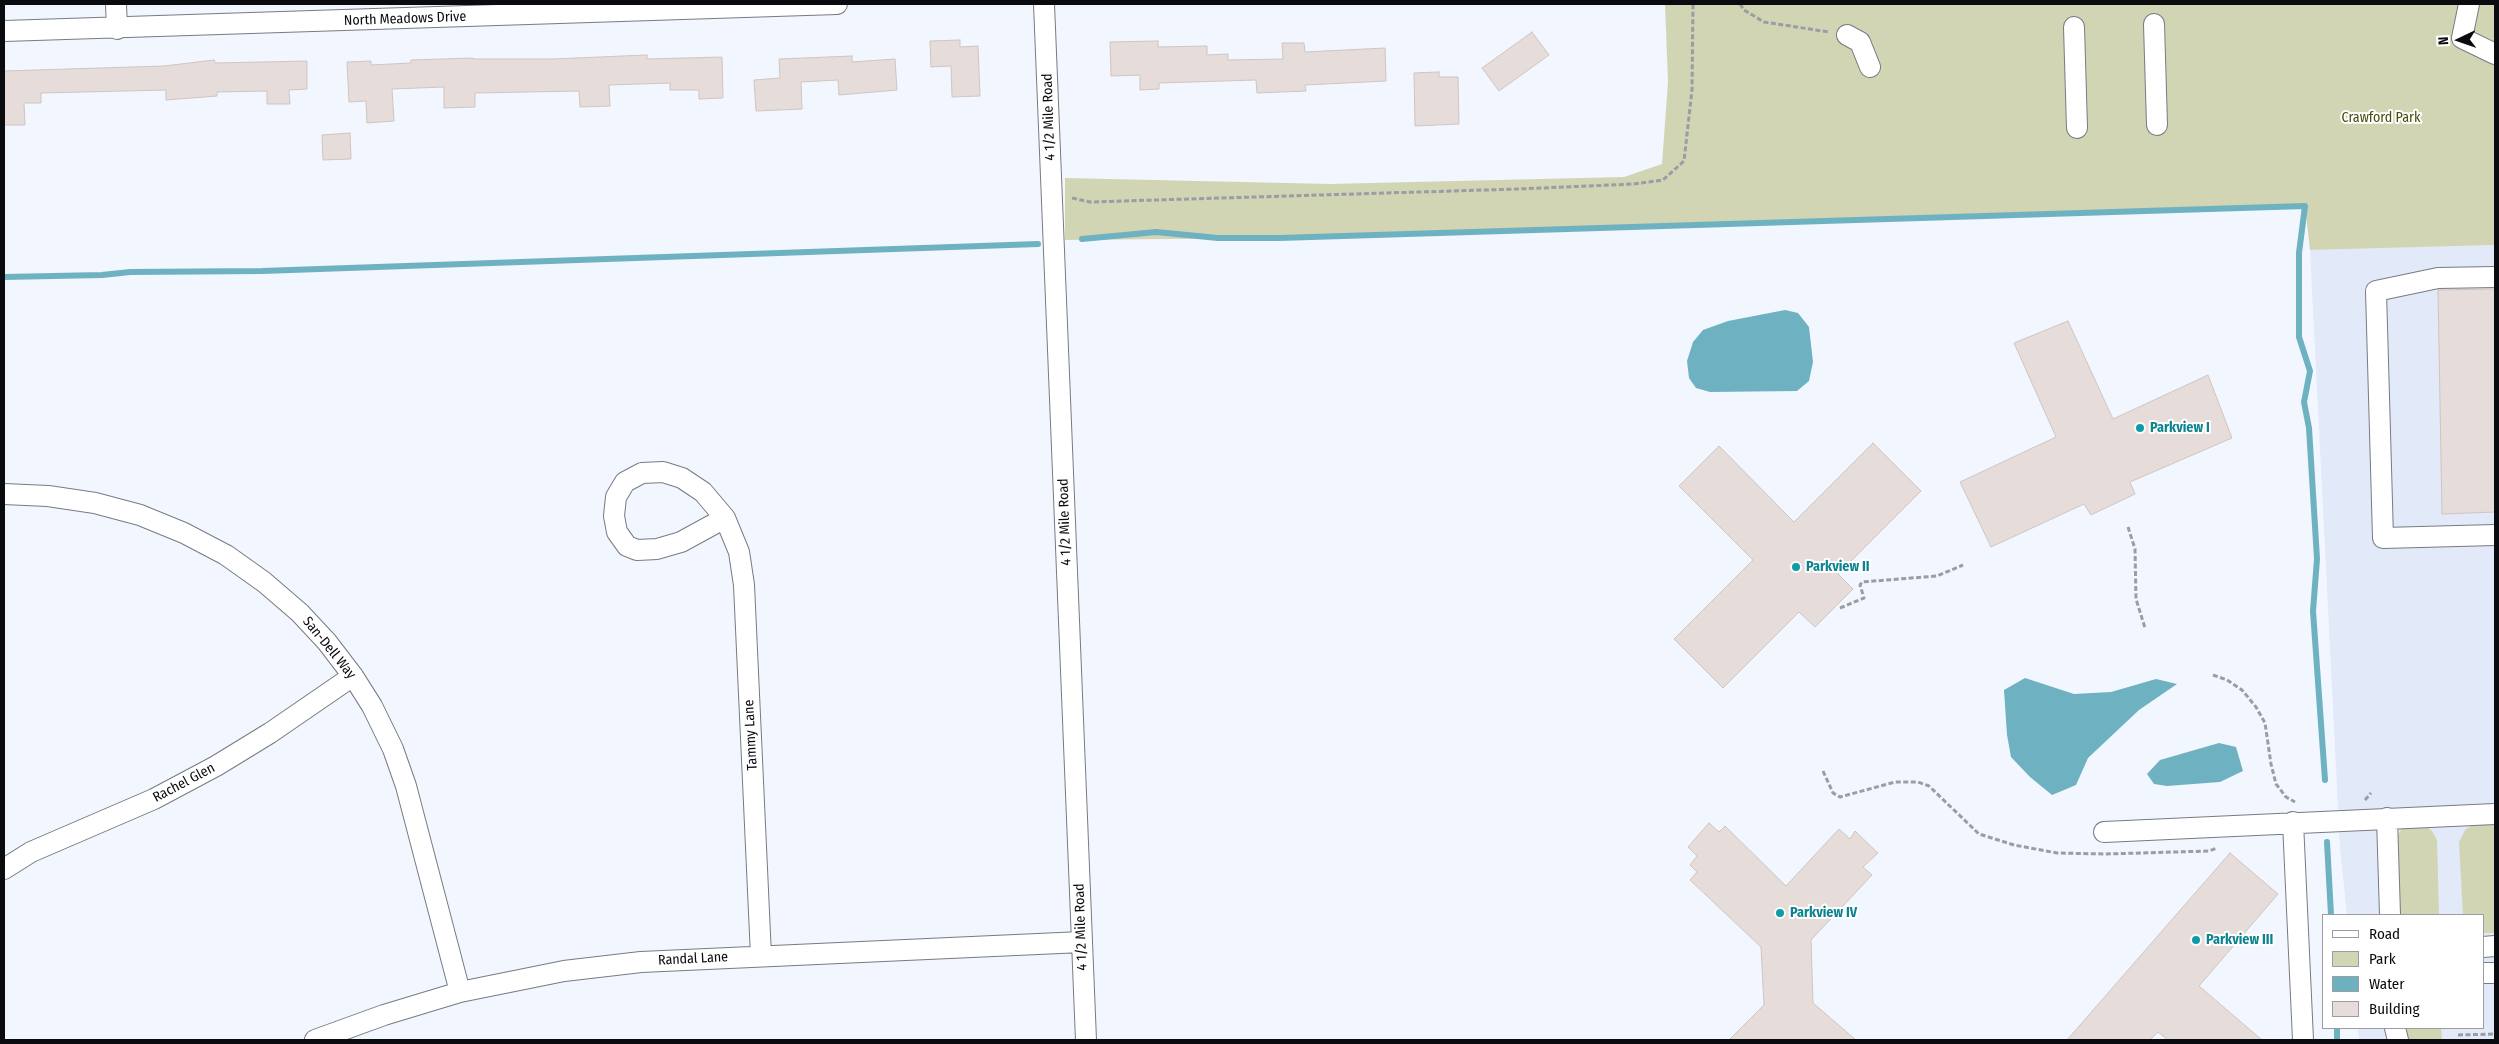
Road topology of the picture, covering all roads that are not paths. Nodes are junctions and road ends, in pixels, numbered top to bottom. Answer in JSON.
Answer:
{"nodes":[{"id":1,"x":116,"y":4,"type":"edge"},
{"id":2,"x":837,"y":4,"type":"edge"},
{"id":3,"x":1044,"y":4,"type":"edge"},
{"id":4,"x":2469,"y":4,"type":"edge"},
{"id":5,"x":727,"y":6,"type":"edge"},
{"id":6,"x":422,"y":11,"type":"edge"},
{"id":7,"x":2154,"y":24,"type":"dead end"},
{"id":8,"x":2074,"y":27,"type":"dead end"},
{"id":9,"x":116,"y":29,"type":"junction"},
{"id":10,"x":4,"y":31,"type":"edge"},
{"id":11,"x":1846,"y":34,"type":"road end"},
{"id":12,"x":2495,"y":54,"type":"edge"},
{"id":13,"x":1870,"y":67,"type":"dead end"},
{"id":14,"x":2157,"y":125,"type":"dead end"},
{"id":15,"x":2076,"y":128,"type":"dead end"},
{"id":16,"x":2495,"y":277,"type":"edge"},
{"id":17,"x":4,"y":494,"type":"edge"},
{"id":18,"x":725,"y":518,"type":"junction"},
{"id":19,"x":2495,"y":535,"type":"edge"},
{"id":20,"x":353,"y":676,"type":"junction"},
{"id":21,"x":2296,"y":813,"type":"junction"},
{"id":22,"x":2495,"y":814,"type":"edge"},
{"id":23,"x":2387,"y":818,"type":"junction"},
{"id":24,"x":2104,"y":832,"type":"dead end"},
{"id":25,"x":4,"y":869,"type":"edge"},
{"id":26,"x":2390,"y":914,"type":"edge"},
{"id":27,"x":1082,"y":942,"type":"junction"},
{"id":28,"x":761,"y":956,"type":"junction"},
{"id":29,"x":460,"y":992,"type":"junction"},
{"id":30,"x":315,"y":1040,"type":"edge"},
{"id":31,"x":1086,"y":1040,"type":"edge"},
{"id":32,"x":2303,"y":1040,"type":"edge"}],
"edges":[{"from":1,"to":9,"type":"street"},
{"from":2,"to":5,"type":"street","name":"North Meadows Drive"},
{"from":3,"to":27,"type":"street","name":"4 1/2 Mile Road"},
{"from":4,"to":12,"type":"street"},
{"from":5,"to":6,"type":"street","name":"North Meadows Drive"},
{"from":6,"to":9,"type":"street","name":"North Meadows Drive"},
{"from":7,"to":14,"type":"street"},
{"from":8,"to":15,"type":"street"},
{"from":9,"to":10,"type":"street","name":"North Meadows Drive"},
{"from":11,"to":13,"type":"street"},
{"from":16,"to":19,"type":"street"},
{"from":17,"to":20,"type":"street","name":"San-Dell Way"},
{"from":18,"to":18,"type":"street","name":"Tammy Lane"},
{"from":18,"to":28,"type":"street","name":"Tammy Lane"},
{"from":20,"to":25,"type":"street","name":"Rachel Glen"},
{"from":20,"to":29,"type":"street","name":"San-Dell Way"},
{"from":21,"to":23,"type":"street"},
{"from":21,"to":24,"type":"street"},
{"from":21,"to":32,"type":"street"},
{"from":22,"to":23,"type":"street"},
{"from":23,"to":26,"type":"street"},
{"from":27,"to":28,"type":"street","name":"Randal Lane"},
{"from":27,"to":31,"type":"street","name":"4 1/2 Mile Road"},
{"from":28,"to":29,"type":"street","name":"Randal Lane"},
{"from":29,"to":30,"type":"street","name":"Randal Lane"}]}
